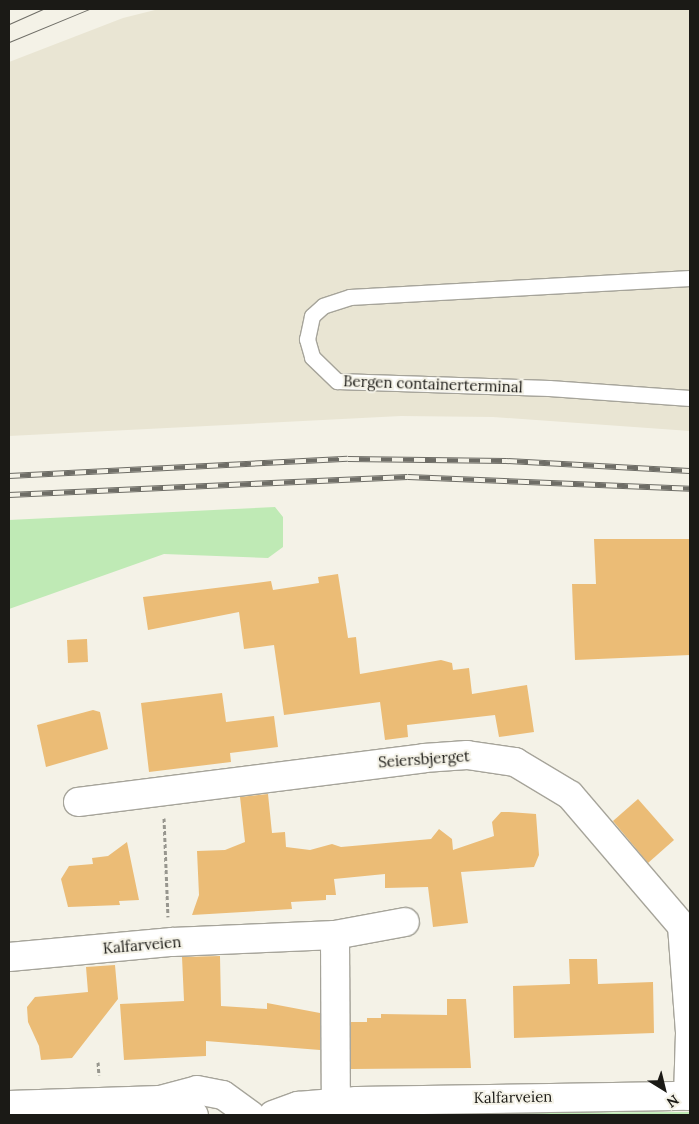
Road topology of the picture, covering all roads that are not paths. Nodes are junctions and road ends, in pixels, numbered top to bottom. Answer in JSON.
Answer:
{"nodes":[{"id":1,"x":690,"y":278,"type":"edge"},
{"id":2,"x":690,"y":398,"type":"edge"},
{"id":3,"x":78,"y":802,"type":"dead end"},
{"id":4,"x":405,"y":922,"type":"dead end"},
{"id":5,"x":335,"y":935,"type":"junction"},
{"id":6,"x":9,"y":957,"type":"edge"},
{"id":7,"x":689,"y":1096,"type":"edge"},
{"id":8,"x":160,"y":1100,"type":"junction"},
{"id":9,"x":336,"y":1102,"type":"junction"},
{"id":10,"x":9,"y":1105,"type":"edge"},
{"id":11,"x":194,"y":1115,"type":"edge"},
{"id":12,"x":252,"y":1115,"type":"edge"},
{"id":13,"x":273,"y":1115,"type":"edge"}],
"edges":[{"from":1,"to":2,"type":"lane","name":"Bergen containerterminal"},
{"from":3,"to":7,"type":"street","name":"Seiersbjerget"},
{"from":4,"to":5,"type":"street","name":"Kalfarveien"},
{"from":5,"to":6,"type":"street","name":"Kalfarveien"},
{"from":5,"to":9,"type":"street"},
{"from":7,"to":9,"type":"street","name":"Kalfarveien"},
{"from":8,"to":10,"type":"street"},
{"from":8,"to":11,"type":"street"},
{"from":8,"to":12,"type":"street"},
{"from":9,"to":13,"type":"street","name":"Kalfarveien"}]}
